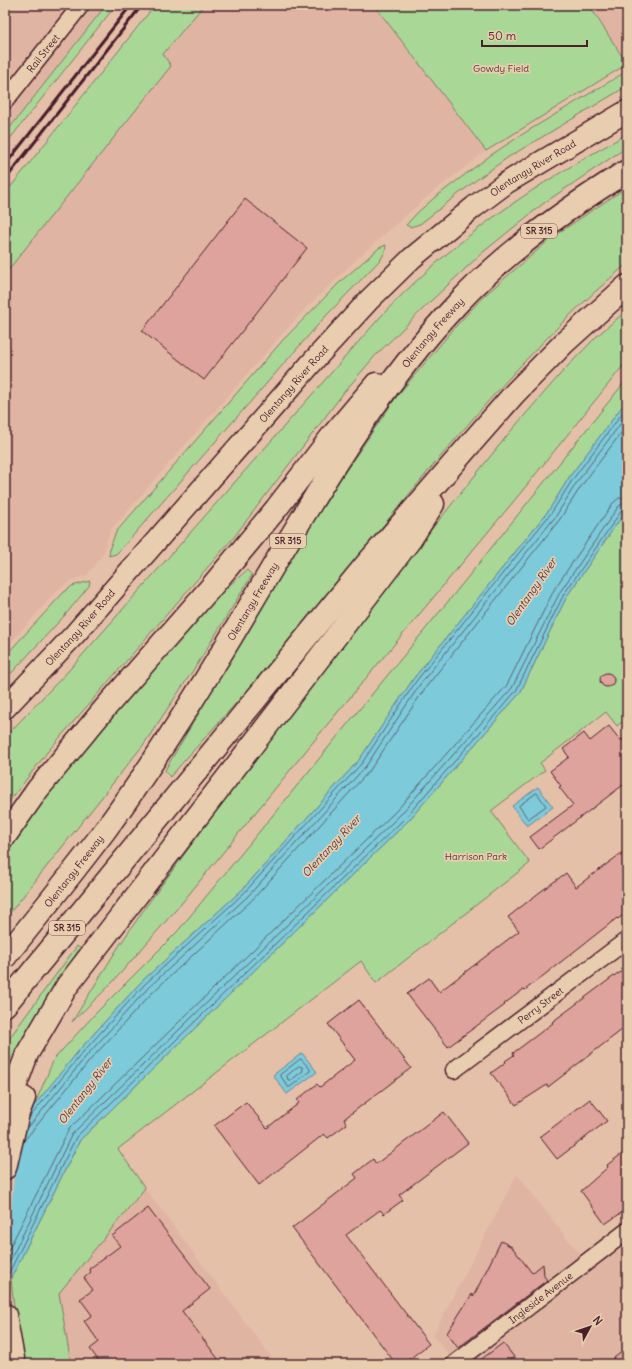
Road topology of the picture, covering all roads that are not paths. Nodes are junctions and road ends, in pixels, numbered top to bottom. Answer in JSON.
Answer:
{"nodes":[{"id":1,"x":81,"y":5,"type":"edge"},
{"id":2,"x":5,"y":101,"type":"edge"},
{"id":3,"x":627,"y":111,"type":"edge"},
{"id":4,"x":627,"y":171,"type":"edge"},
{"id":5,"x":627,"y":286,"type":"edge"},
{"id":6,"x":459,"y":302,"type":"junction"},
{"id":7,"x":472,"y":442,"type":"junction"},
{"id":8,"x":5,"y":708,"type":"edge"},
{"id":9,"x":104,"y":832,"type":"junction"},
{"id":10,"x":5,"y":836,"type":"edge"},
{"id":11,"x":5,"y":936,"type":"edge"},
{"id":12,"x":102,"y":938,"type":"junction"},
{"id":13,"x":627,"y":940,"type":"edge"},
{"id":14,"x":5,"y":957,"type":"edge"},
{"id":15,"x":5,"y":1005,"type":"edge"},
{"id":16,"x":454,"y":1070,"type":"dead end"},
{"id":17,"x":5,"y":1114,"type":"edge"},
{"id":18,"x":5,"y":1168,"type":"edge"},
{"id":19,"x":627,"y":1231,"type":"edge"},
{"id":20,"x":5,"y":1315,"type":"edge"},
{"id":21,"x":14,"y":1364,"type":"edge"},
{"id":22,"x":454,"y":1364,"type":"edge"}],
"edges":[{"from":1,"to":2,"type":"street","name":"Rail Street"},
{"from":3,"to":8,"type":"main road","name":"Olentangy River Road"},
{"from":4,"to":6,"type":"highway","name":"Olentangy Freeway","number":"SR 315"},
{"from":5,"to":7,"type":"highway","number":"SR 315"},
{"from":6,"to":9,"type":"highway","name":"Olentangy Freeway","number":"SR 315"},
{"from":6,"to":10,"type":"highway"},
{"from":7,"to":12,"type":"highway"},
{"from":7,"to":15,"type":"highway","number":"SR 315"},
{"from":9,"to":11,"type":"highway"},
{"from":9,"to":14,"type":"highway","name":"Olentangy Freeway","number":"SR 315"},
{"from":12,"to":17,"type":"highway"},
{"from":12,"to":18,"type":"highway"},
{"from":13,"to":16,"type":"street","name":"Perry Street"},
{"from":19,"to":22,"type":"street","name":"Ingleside Avenue"},
{"from":20,"to":21,"type":"highway"}]}
